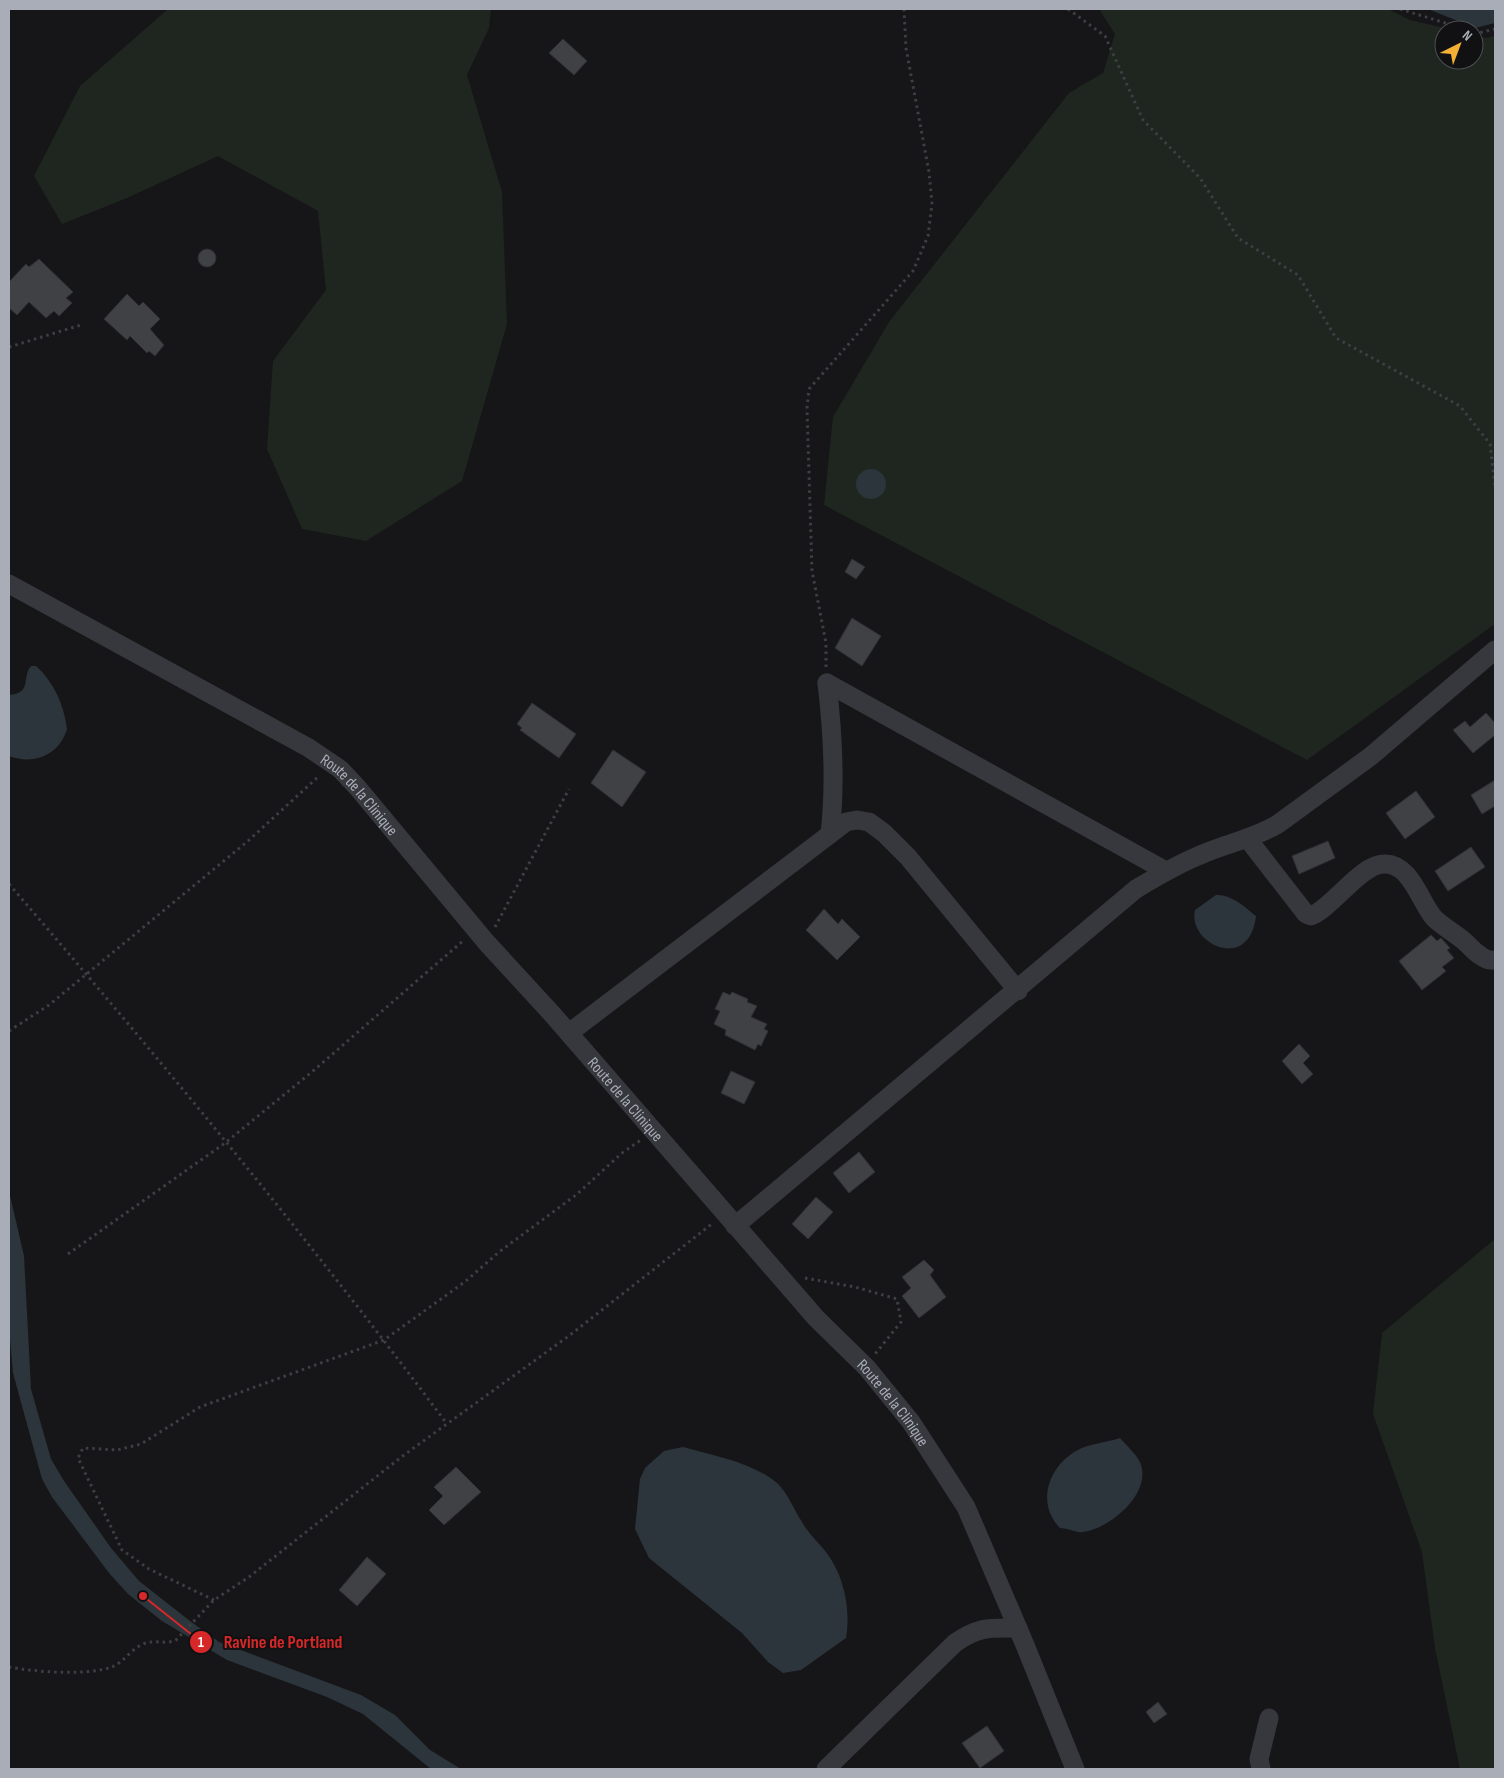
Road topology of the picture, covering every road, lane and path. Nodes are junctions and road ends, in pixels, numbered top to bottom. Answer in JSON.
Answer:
{"nodes":[{"id":1,"x":904,"y":9,"type":"edge"},
{"id":2,"x":1068,"y":9,"type":"edge"},
{"id":3,"x":1400,"y":9,"type":"edge"},
{"id":4,"x":1436,"y":20,"type":"edge"},
{"id":5,"x":81,"y":325,"type":"dead end"},
{"id":6,"x":9,"y":347,"type":"edge"},
{"id":7,"x":1495,"y":486,"type":"edge"},
{"id":8,"x":9,"y":584,"type":"edge"},
{"id":9,"x":1495,"y":650,"type":"edge"},
{"id":10,"x":828,"y":683,"type":"junction"},
{"id":11,"x":332,"y":763,"type":"junction"},
{"id":12,"x":569,"y":789,"type":"dead end"},
{"id":13,"x":830,"y":834,"type":"junction"},
{"id":14,"x":1247,"y":838,"type":"junction"},
{"id":15,"x":1166,"y":871,"type":"junction"},
{"id":16,"x":9,"y":884,"type":"edge"},
{"id":17,"x":481,"y":936,"type":"junction"},
{"id":18,"x":1495,"y":960,"type":"edge"},
{"id":19,"x":86,"y":973,"type":"junction"},
{"id":20,"x":1018,"y":991,"type":"junction"},
{"id":21,"x":9,"y":1032,"type":"edge"},
{"id":22,"x":569,"y":1033,"type":"junction"},
{"id":23,"x":654,"y":1131,"type":"junction"},
{"id":24,"x":225,"y":1143,"type":"junction"},
{"id":25,"x":730,"y":1220,"type":"junction"},
{"id":26,"x":68,"y":1254,"type":"dead end"},
{"id":27,"x":775,"y":1272,"type":"junction"},
{"id":28,"x":384,"y":1340,"type":"junction"},
{"id":29,"x":867,"y":1368,"type":"junction"},
{"id":30,"x":447,"y":1424,"type":"junction"},
{"id":31,"x":214,"y":1600,"type":"junction"},
{"id":32,"x":1018,"y":1628,"type":"junction"},
{"id":33,"x":9,"y":1666,"type":"edge"},
{"id":34,"x":1270,"y":1718,"type":"dead end"},
{"id":35,"x":826,"y":1769,"type":"edge"},
{"id":36,"x":1075,"y":1769,"type":"edge"},
{"id":37,"x":1261,"y":1769,"type":"edge"}],
"edges":[{"from":1,"to":10,"type":"path"},
{"from":2,"to":7,"type":"path"},
{"from":3,"to":4,"type":"path"},
{"from":5,"to":6,"type":"path"},
{"from":8,"to":11,"type":"street","name":"Route de la Clinique"},
{"from":9,"to":14,"type":"street"},
{"from":10,"to":13,"type":"street"},
{"from":10,"to":15,"type":"street"},
{"from":11,"to":17,"type":"street","name":"Route de la Clinique"},
{"from":11,"to":19,"type":"path"},
{"from":12,"to":17,"type":"path"},
{"from":13,"to":20,"type":"street"},
{"from":13,"to":22,"type":"street"},
{"from":14,"to":15,"type":"street"},
{"from":14,"to":18,"type":"street"},
{"from":15,"to":20,"type":"street"},
{"from":16,"to":19,"type":"path"},
{"from":17,"to":22,"type":"street","name":"Route de la Clinique"},
{"from":17,"to":24,"type":"path"},
{"from":19,"to":21,"type":"path"},
{"from":19,"to":24,"type":"path"},
{"from":20,"to":25,"type":"street"},
{"from":22,"to":23,"type":"street","name":"Route de la Clinique"},
{"from":23,"to":25,"type":"street","name":"Route de la Clinique"},
{"from":23,"to":28,"type":"path"},
{"from":24,"to":26,"type":"path"},
{"from":24,"to":28,"type":"path"},
{"from":25,"to":27,"type":"street","name":"Route de la Clinique"},
{"from":25,"to":30,"type":"path"},
{"from":27,"to":29,"type":"street","name":"Route de la Clinique"},
{"from":27,"to":29,"type":"path"},
{"from":28,"to":30,"type":"path"},
{"from":28,"to":31,"type":"path"},
{"from":29,"to":32,"type":"street","name":"Route de la Clinique"},
{"from":30,"to":31,"type":"path"},
{"from":31,"to":33,"type":"path"},
{"from":32,"to":35,"type":"street"},
{"from":32,"to":36,"type":"street","name":"Route de la Clinique"},
{"from":34,"to":37,"type":"street"}]}
